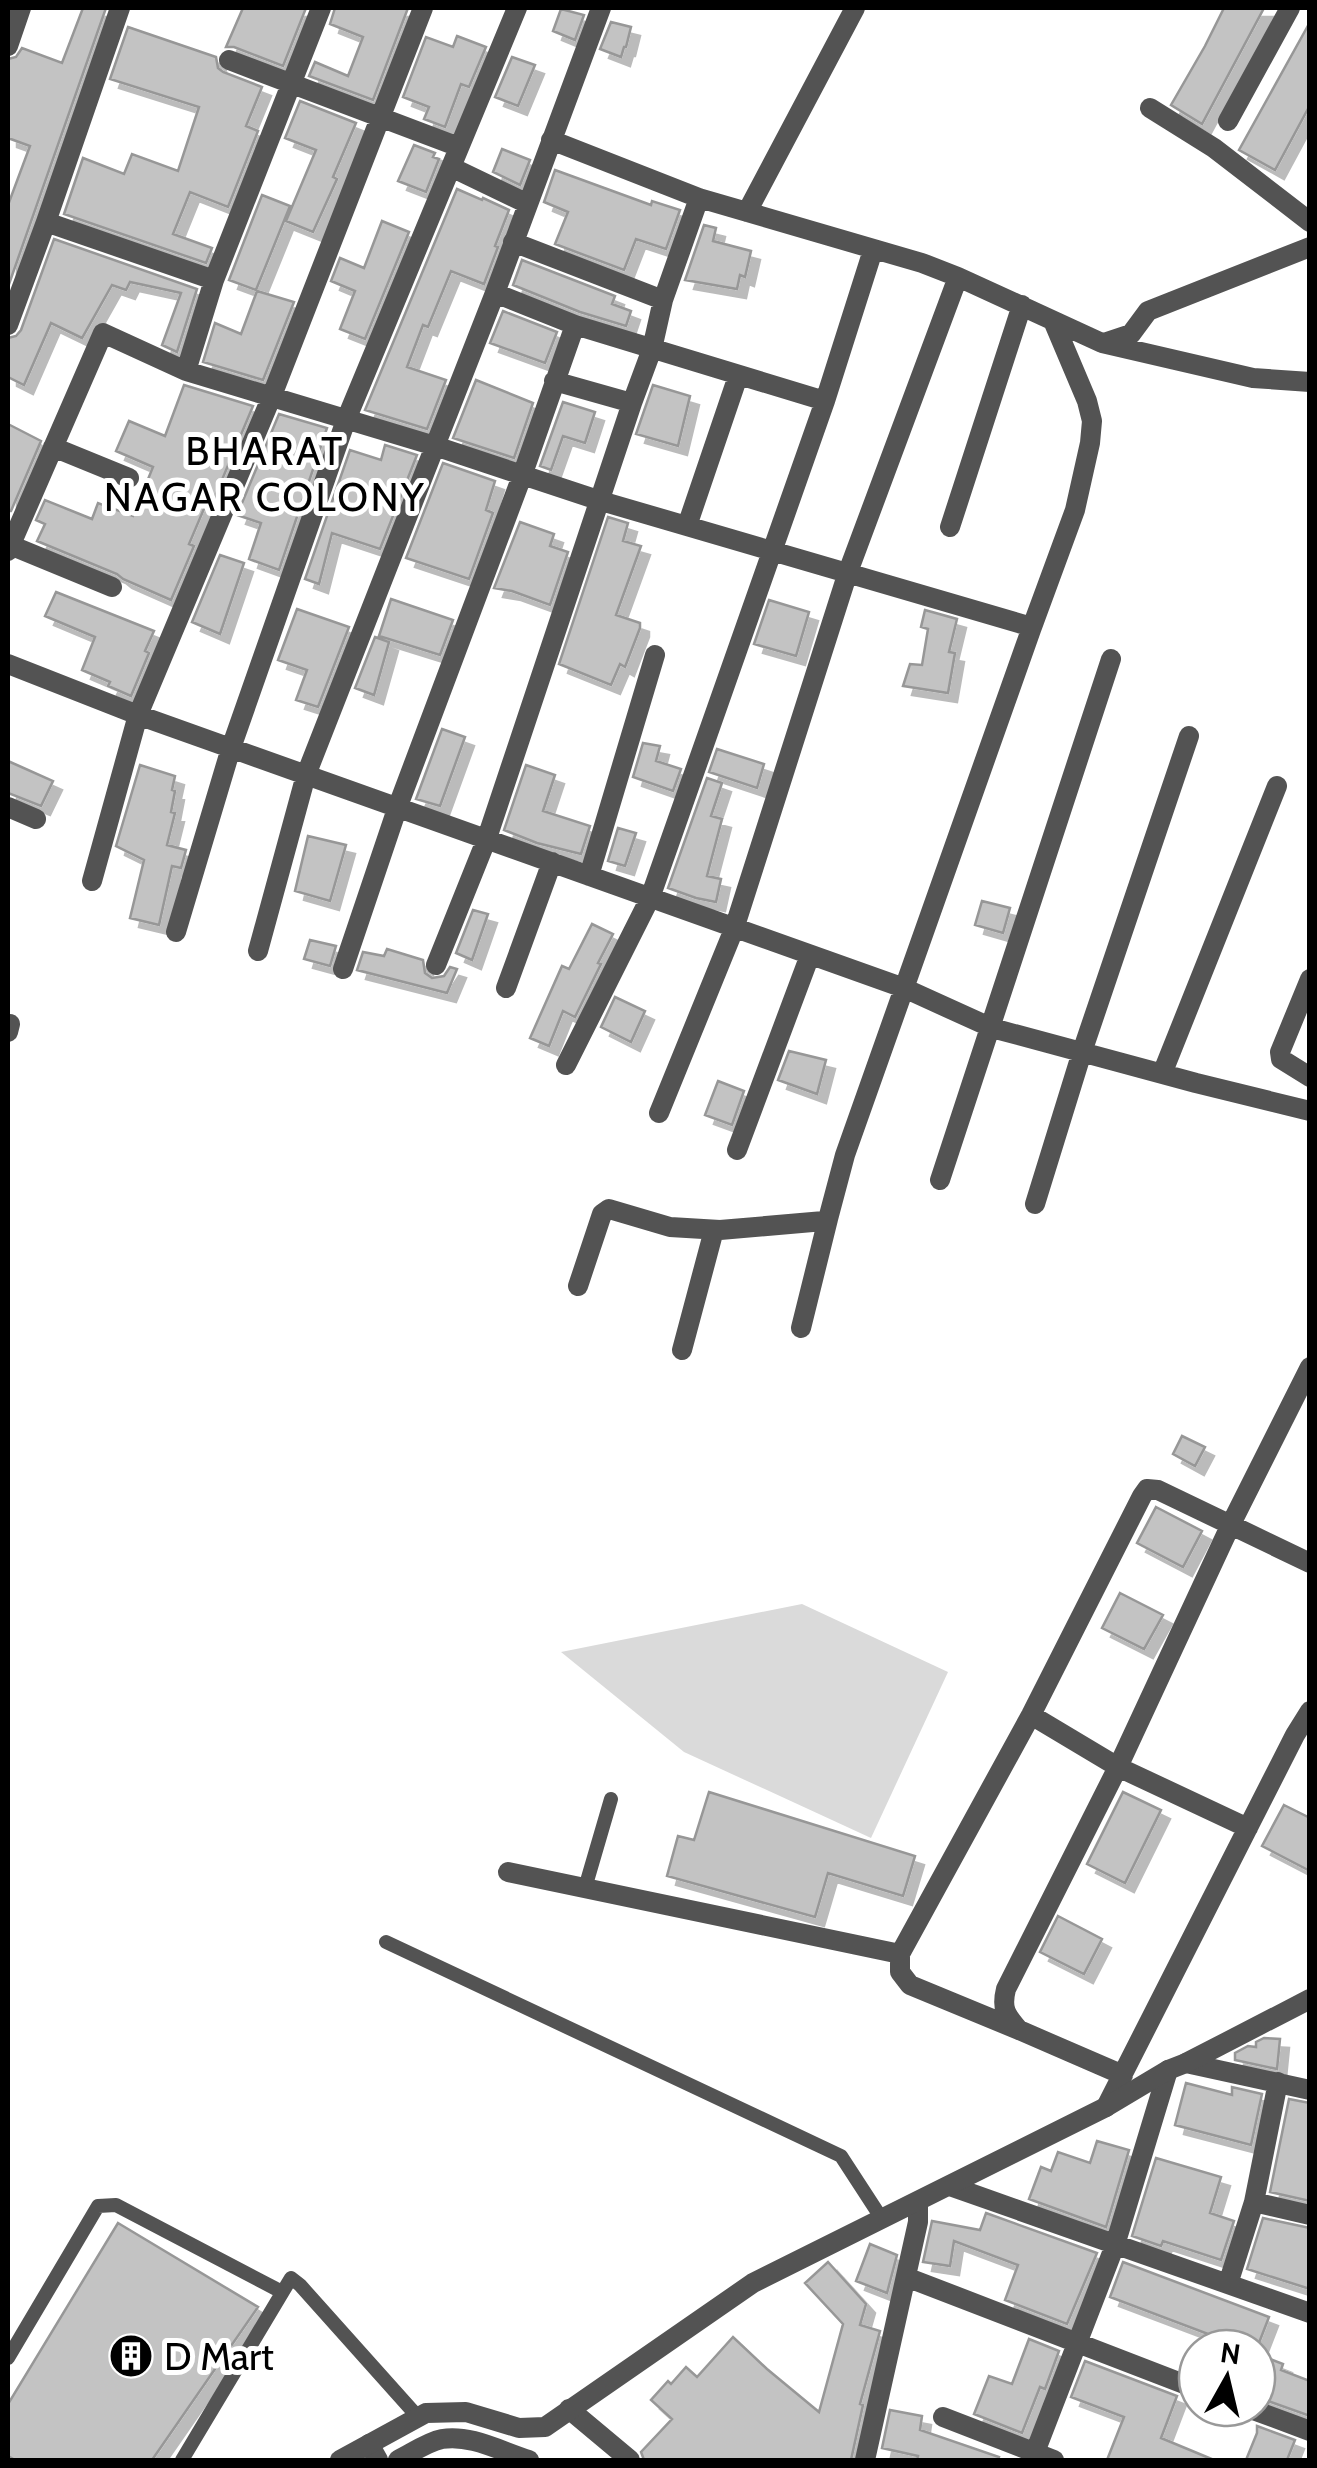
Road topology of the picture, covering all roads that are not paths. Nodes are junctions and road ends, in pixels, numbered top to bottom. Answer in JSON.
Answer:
{"nodes":[{"id":1,"x":21,"y":8,"type":"edge"},
{"id":2,"x":120,"y":8,"type":"edge"},
{"id":3,"x":321,"y":8,"type":"edge"},
{"id":4,"x":423,"y":8,"type":"edge"},
{"id":5,"x":517,"y":8,"type":"edge"},
{"id":6,"x":601,"y":8,"type":"edge"},
{"id":7,"x":854,"y":8,"type":"edge"},
{"id":8,"x":1290,"y":8,"type":"edge"},
{"id":9,"x":8,"y":46,"type":"edge"},
{"id":10,"x":229,"y":60,"type":"dead end"},
{"id":11,"x":291,"y":84,"type":"junction"},
{"id":12,"x":1150,"y":108,"type":"dead end"},
{"id":13,"x":379,"y":117,"type":"junction"},
{"id":14,"x":1228,"y":121,"type":"dead end"},
{"id":15,"x":552,"y":140,"type":"junction"},
{"id":16,"x":455,"y":157,"type":"junction"},
{"id":17,"x":699,"y":198,"type":"junction"},
{"id":18,"x":528,"y":204,"type":"junction"},
{"id":19,"x":747,"y":212,"type":"junction"},
{"id":20,"x":46,"y":222,"type":"junction"},
{"id":21,"x":1310,"y":222,"type":"edge"},
{"id":22,"x":513,"y":242,"type":"junction"},
{"id":23,"x":1310,"y":247,"type":"edge"},
{"id":24,"x":872,"y":250,"type":"junction"},
{"id":25,"x":958,"y":277,"type":"junction"},
{"id":26,"x":214,"y":280,"type":"junction"},
{"id":27,"x":13,"y":293,"type":"edge"},
{"id":28,"x":495,"y":293,"type":"junction"},
{"id":29,"x":663,"y":300,"type":"junction"},
{"id":30,"x":1022,"y":306,"type":"junction"},
{"id":31,"x":1054,"y":323,"type":"junction"},
{"id":32,"x":575,"y":325,"type":"junction"},
{"id":33,"x":8,"y":326,"type":"edge"},
{"id":34,"x":1102,"y":343,"type":"junction"},
{"id":35,"x":652,"y":349,"type":"junction"},
{"id":36,"x":186,"y":371,"type":"junction"},
{"id":37,"x":738,"y":376,"type":"junction"},
{"id":38,"x":554,"y":381,"type":"junction"},
{"id":39,"x":1310,"y":382,"type":"edge"},
{"id":40,"x":272,"y":398,"type":"junction"},
{"id":41,"x":825,"y":401,"type":"junction"},
{"id":42,"x":632,"y":403,"type":"junction"},
{"id":43,"x":346,"y":420,"type":"junction"},
{"id":44,"x":435,"y":446,"type":"junction"},
{"id":45,"x":53,"y":447,"type":"junction"},
{"id":46,"x":522,"y":476,"type":"junction"},
{"id":47,"x":129,"y":478,"type":"dead end"},
{"id":48,"x":601,"y":501,"type":"junction"},
{"id":49,"x":687,"y":526,"type":"junction"},
{"id":50,"x":950,"y":527,"type":"dead end"},
{"id":51,"x":9,"y":548,"type":"edge"},
{"id":52,"x":772,"y":552,"type":"junction"},
{"id":53,"x":848,"y":572,"type":"junction"},
{"id":54,"x":112,"y":587,"type":"dead end"},
{"id":55,"x":1032,"y":627,"type":"junction"},
{"id":56,"x":655,"y":655,"type":"dead end"},
{"id":57,"x":1111,"y":659,"type":"dead end"},
{"id":58,"x":8,"y":664,"type":"edge"},
{"id":59,"x":138,"y":715,"type":"junction"},
{"id":60,"x":1189,"y":736,"type":"dead end"},
{"id":61,"x":231,"y":748,"type":"junction"},
{"id":62,"x":306,"y":775,"type":"junction"},
{"id":63,"x":1277,"y":786,"type":"dead end"},
{"id":64,"x":398,"y":806,"type":"junction"},
{"id":65,"x":8,"y":807,"type":"edge"},
{"id":66,"x":36,"y":819,"type":"dead end"},
{"id":67,"x":487,"y":838,"type":"junction"},
{"id":68,"x":552,"y":862,"type":"junction"},
{"id":69,"x":590,"y":876,"type":"junction"},
{"id":70,"x":92,"y":881,"type":"dead end"},
{"id":71,"x":650,"y":898,"type":"junction"},
{"id":72,"x":734,"y":928,"type":"junction"},
{"id":73,"x":176,"y":932,"type":"dead end"},
{"id":74,"x":258,"y":951,"type":"dead end"},
{"id":75,"x":810,"y":955,"type":"junction"},
{"id":76,"x":436,"y":965,"type":"dead end"},
{"id":77,"x":343,"y":969,"type":"dead end"},
{"id":78,"x":1310,"y":979,"type":"edge"},
{"id":79,"x":506,"y":988,"type":"dead end"},
{"id":80,"x":904,"y":988,"type":"junction"},
{"id":81,"x":992,"y":1028,"type":"junction"},
{"id":82,"x":1082,"y":1052,"type":"junction"},
{"id":83,"x":566,"y":1065,"type":"dead end"},
{"id":84,"x":1162,"y":1074,"type":"junction"},
{"id":85,"x":1310,"y":1077,"type":"edge"},
{"id":86,"x":1310,"y":1111,"type":"edge"},
{"id":87,"x":659,"y":1113,"type":"dead end"},
{"id":88,"x":737,"y":1150,"type":"dead end"},
{"id":89,"x":940,"y":1180,"type":"dead end"},
{"id":90,"x":1035,"y":1204,"type":"dead end"},
{"id":91,"x":830,"y":1216,"type":"junction"},
{"id":92,"x":714,"y":1230,"type":"junction"},
{"id":93,"x":578,"y":1286,"type":"dead end"},
{"id":94,"x":801,"y":1328,"type":"dead end"},
{"id":95,"x":682,"y":1350,"type":"dead end"},
{"id":96,"x":1310,"y":1367,"type":"edge"},
{"id":97,"x":1231,"y":1524,"type":"junction"},
{"id":98,"x":1310,"y":1563,"type":"edge"},
{"id":99,"x":1310,"y":1711,"type":"edge"},
{"id":100,"x":1032,"y":1716,"type":"junction"},
{"id":101,"x":1302,"y":1739,"type":"edge"},
{"id":102,"x":1118,"y":1767,"type":"junction"},
{"id":103,"x":611,"y":1799,"type":"dead end"},
{"id":104,"x":1248,"y":1828,"type":"junction"},
{"id":105,"x":508,"y":1872,"type":"dead end"},
{"id":106,"x":585,"y":1888,"type":"junction"},
{"id":107,"x":386,"y":1942,"type":"dead end"},
{"id":108,"x":900,"y":1954,"type":"junction"},
{"id":109,"x":1310,"y":1998,"type":"edge"},
{"id":110,"x":1019,"y":2030,"type":"junction"},
{"id":111,"x":1177,"y":2066,"type":"junction"},
{"id":112,"x":1123,"y":2075,"type":"junction"},
{"id":113,"x":1278,"y":2082,"type":"junction"},
{"id":114,"x":1310,"y":2090,"type":"edge"},
{"id":115,"x":1106,"y":2107,"type":"junction"},
{"id":116,"x":950,"y":2186,"type":"junction"},
{"id":117,"x":918,"y":2202,"type":"junction"},
{"id":118,"x":1254,"y":2202,"type":"junction"},
{"id":119,"x":1310,"y":2216,"type":"edge"},
{"id":120,"x":882,"y":2219,"type":"junction"},
{"id":121,"x":1115,"y":2245,"type":"junction"},
{"id":122,"x":906,"y":2277,"type":"junction"},
{"id":123,"x":1228,"y":2284,"type":"junction"},
{"id":124,"x":282,"y":2292,"type":"junction"},
{"id":125,"x":1310,"y":2313,"type":"edge"},
{"id":126,"x":1078,"y":2344,"type":"junction"},
{"id":127,"x":8,"y":2358,"type":"edge"},
{"id":128,"x":1177,"y":2381,"type":"edge"},
{"id":129,"x":570,"y":2409,"type":"junction"},
{"id":130,"x":418,"y":2417,"type":"junction"},
{"id":131,"x":943,"y":2418,"type":"dead end"},
{"id":132,"x":1277,"y":2419,"type":"edge"},
{"id":133,"x":1310,"y":2431,"type":"edge"},
{"id":134,"x":374,"y":2452,"type":"edge"},
{"id":135,"x":1040,"y":2458,"type":"edge"},
{"id":136,"x":182,"y":2460,"type":"edge"},
{"id":137,"x":344,"y":2460,"type":"edge"},
{"id":138,"x":398,"y":2460,"type":"edge"},
{"id":139,"x":528,"y":2460,"type":"edge"},
{"id":140,"x":630,"y":2460,"type":"edge"},
{"id":141,"x":865,"y":2460,"type":"edge"}],
"edges":[{"from":1,"to":9,"type":"street"},
{"from":2,"to":20,"type":"street"},
{"from":3,"to":11,"type":"street"},
{"from":4,"to":13,"type":"street"},
{"from":5,"to":16,"type":"street"},
{"from":6,"to":15,"type":"street"},
{"from":7,"to":19,"type":"street"},
{"from":8,"to":14,"type":"street"},
{"from":10,"to":11,"type":"street"},
{"from":11,"to":13,"type":"street"},
{"from":11,"to":26,"type":"street"},
{"from":12,"to":21,"type":"street"},
{"from":13,"to":16,"type":"street"},
{"from":13,"to":40,"type":"street"},
{"from":15,"to":17,"type":"street"},
{"from":15,"to":18,"type":"street"},
{"from":16,"to":18,"type":"street"},
{"from":16,"to":43,"type":"street"},
{"from":17,"to":19,"type":"street"},
{"from":17,"to":29,"type":"street"},
{"from":18,"to":22,"type":"street"},
{"from":19,"to":24,"type":"street"},
{"from":20,"to":26,"type":"street"},
{"from":20,"to":27,"type":"street"},
{"from":22,"to":28,"type":"street"},
{"from":22,"to":29,"type":"street"},
{"from":23,"to":34,"type":"street"},
{"from":24,"to":25,"type":"street"},
{"from":24,"to":41,"type":"street"},
{"from":25,"to":30,"type":"street"},
{"from":25,"to":53,"type":"street"},
{"from":26,"to":36,"type":"street"},
{"from":27,"to":33,"type":"street"},
{"from":28,"to":32,"type":"street"},
{"from":28,"to":44,"type":"street"},
{"from":29,"to":35,"type":"street"},
{"from":30,"to":31,"type":"street"},
{"from":30,"to":50,"type":"street"},
{"from":31,"to":34,"type":"street"},
{"from":31,"to":55,"type":"street"},
{"from":32,"to":35,"type":"street"},
{"from":32,"to":38,"type":"street"},
{"from":34,"to":39,"type":"street"},
{"from":35,"to":37,"type":"street"},
{"from":35,"to":42,"type":"street"},
{"from":36,"to":40,"type":"street"},
{"from":36,"to":45,"type":"street"},
{"from":37,"to":41,"type":"street"},
{"from":37,"to":49,"type":"street"},
{"from":38,"to":42,"type":"street"},
{"from":38,"to":46,"type":"street"},
{"from":40,"to":43,"type":"street"},
{"from":40,"to":59,"type":"street"},
{"from":41,"to":52,"type":"street"},
{"from":42,"to":48,"type":"street"},
{"from":43,"to":44,"type":"street"},
{"from":43,"to":61,"type":"street"},
{"from":44,"to":46,"type":"street"},
{"from":44,"to":62,"type":"street"},
{"from":45,"to":47,"type":"street"},
{"from":45,"to":51,"type":"street"},
{"from":46,"to":48,"type":"street"},
{"from":46,"to":64,"type":"street"},
{"from":48,"to":49,"type":"street"},
{"from":48,"to":67,"type":"street"},
{"from":49,"to":52,"type":"street"},
{"from":51,"to":54,"type":"street"},
{"from":52,"to":53,"type":"street"},
{"from":52,"to":71,"type":"street"},
{"from":53,"to":55,"type":"street"},
{"from":53,"to":72,"type":"street"},
{"from":55,"to":80,"type":"street"},
{"from":56,"to":69,"type":"street"},
{"from":57,"to":81,"type":"street"},
{"from":58,"to":59,"type":"street"},
{"from":59,"to":61,"type":"street"},
{"from":59,"to":70,"type":"street"},
{"from":60,"to":82,"type":"street"},
{"from":61,"to":62,"type":"street"},
{"from":61,"to":73,"type":"street"},
{"from":62,"to":64,"type":"street"},
{"from":62,"to":74,"type":"street"},
{"from":63,"to":84,"type":"street"},
{"from":64,"to":67,"type":"street"},
{"from":64,"to":77,"type":"street"},
{"from":65,"to":66,"type":"street"},
{"from":67,"to":68,"type":"street"},
{"from":67,"to":76,"type":"street"},
{"from":68,"to":69,"type":"street"},
{"from":68,"to":79,"type":"street"},
{"from":69,"to":71,"type":"street"},
{"from":71,"to":72,"type":"street"},
{"from":71,"to":83,"type":"street"},
{"from":72,"to":75,"type":"street"},
{"from":72,"to":87,"type":"street"},
{"from":75,"to":80,"type":"street"},
{"from":75,"to":88,"type":"street"},
{"from":78,"to":85,"type":"street"},
{"from":80,"to":81,"type":"street"},
{"from":80,"to":91,"type":"street"},
{"from":81,"to":82,"type":"street"},
{"from":81,"to":89,"type":"street"},
{"from":82,"to":84,"type":"street"},
{"from":82,"to":90,"type":"street"},
{"from":84,"to":86,"type":"street"},
{"from":91,"to":92,"type":"street"},
{"from":91,"to":94,"type":"street"},
{"from":92,"to":93,"type":"street"},
{"from":92,"to":95,"type":"street"},
{"from":96,"to":97,"type":"street"},
{"from":97,"to":98,"type":"street"},
{"from":97,"to":100,"type":"street"},
{"from":97,"to":102,"type":"street"},
{"from":99,"to":101,"type":"street"},
{"from":100,"to":102,"type":"street"},
{"from":100,"to":108,"type":"street"},
{"from":101,"to":104,"type":"street"},
{"from":102,"to":104,"type":"street"},
{"from":102,"to":110,"type":"street"},
{"from":103,"to":106,"type":"lane"},
{"from":104,"to":112,"type":"street"},
{"from":105,"to":106,"type":"street"},
{"from":106,"to":108,"type":"street"},
{"from":107,"to":120,"type":"lane"},
{"from":108,"to":110,"type":"street"},
{"from":109,"to":111,"type":"street"},
{"from":110,"to":112,"type":"street"},
{"from":111,"to":113,"type":"street"},
{"from":111,"to":115,"type":"street"},
{"from":111,"to":121,"type":"street"},
{"from":112,"to":115,"type":"street"},
{"from":113,"to":114,"type":"street"},
{"from":113,"to":118,"type":"street"},
{"from":115,"to":116,"type":"street"},
{"from":116,"to":117,"type":"street"},
{"from":116,"to":121,"type":"street"},
{"from":117,"to":120,"type":"street"},
{"from":117,"to":122,"type":"street"},
{"from":118,"to":119,"type":"street"},
{"from":118,"to":123,"type":"street"},
{"from":120,"to":129,"type":"street"},
{"from":121,"to":123,"type":"street"},
{"from":121,"to":126,"type":"street"},
{"from":122,"to":126,"type":"street"},
{"from":122,"to":141,"type":"street"},
{"from":123,"to":125,"type":"street"},
{"from":124,"to":127,"type":"lane"},
{"from":124,"to":130,"type":"lane"},
{"from":124,"to":136,"type":"lane"},
{"from":126,"to":128,"type":"street"},
{"from":126,"to":135,"type":"street"},
{"from":129,"to":130,"type":"street"},
{"from":129,"to":140,"type":"street"},
{"from":130,"to":134,"type":"street"},
{"from":131,"to":135,"type":"street"},
{"from":132,"to":133,"type":"street"},
{"from":134,"to":137,"type":"street"},
{"from":138,"to":139,"type":"street"}]}
